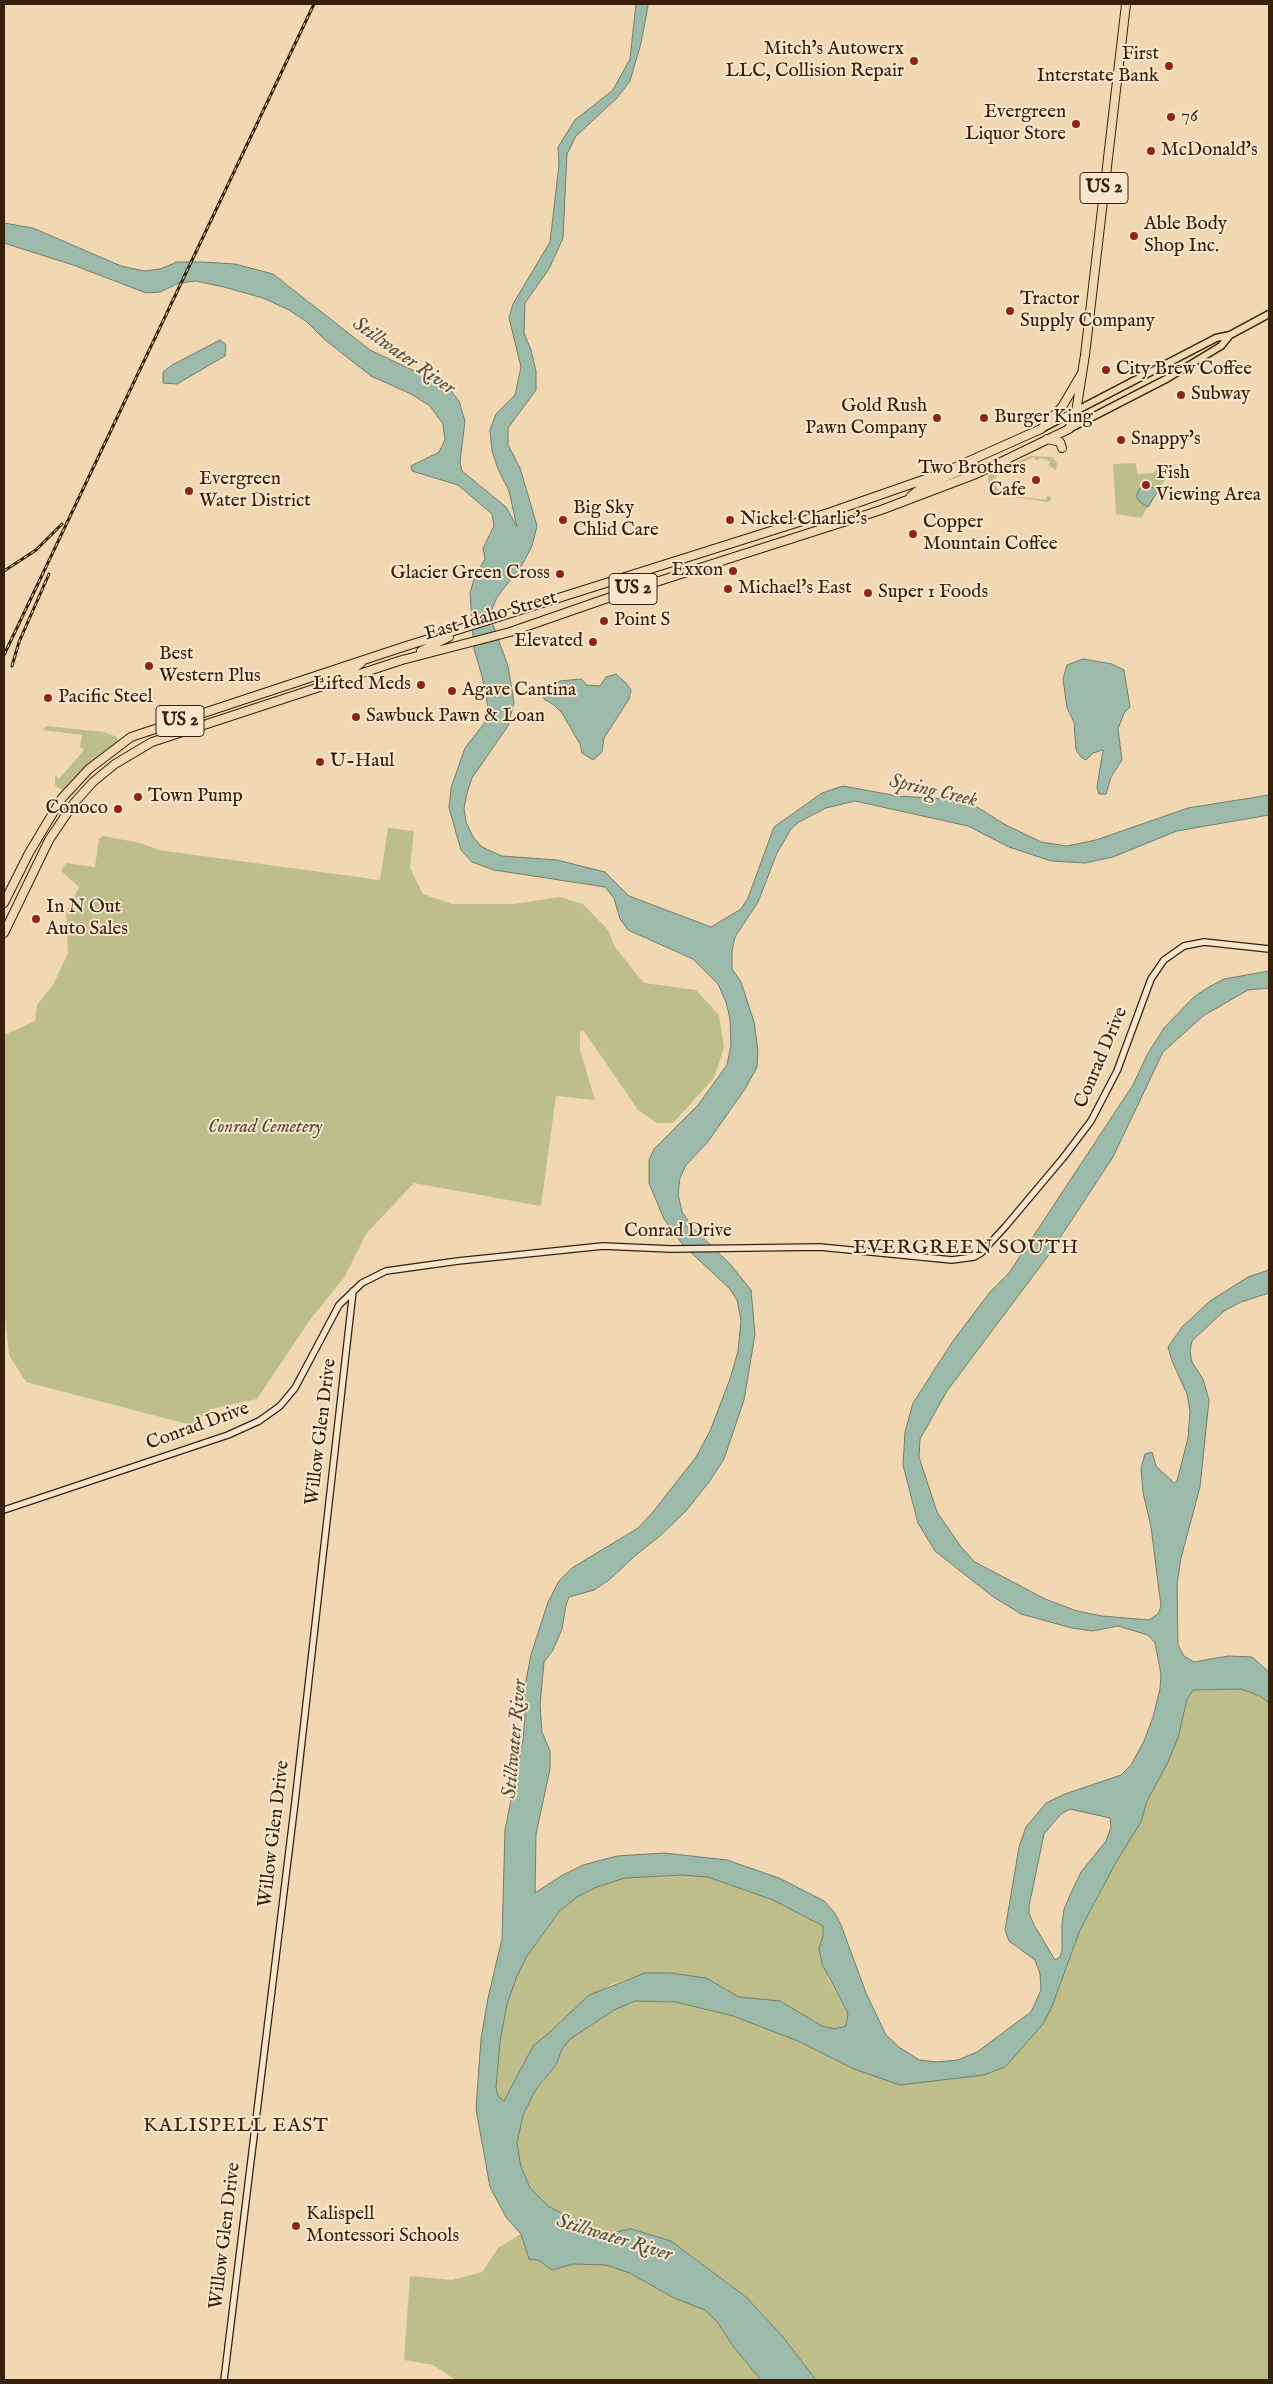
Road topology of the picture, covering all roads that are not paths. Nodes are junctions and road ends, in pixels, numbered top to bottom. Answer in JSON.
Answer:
{"nodes":[{"id":1,"x":1126,"y":4,"type":"edge"},
{"id":2,"x":1269,"y":314,"type":"edge"},
{"id":3,"x":1230,"y":335,"type":"junction"},
{"id":4,"x":1083,"y":372,"type":"junction"},
{"id":5,"x":1076,"y":412,"type":"junction"},
{"id":6,"x":1068,"y":429,"type":"junction"},
{"id":7,"x":1035,"y":432,"type":"junction"},
{"id":8,"x":1047,"y":439,"type":"junction"},
{"id":9,"x":1062,"y":448,"type":"dead end"},
{"id":10,"x":975,"y":465,"type":"dead end"},
{"id":11,"x":903,"y":502,"type":"junction"},
{"id":12,"x":458,"y":630,"type":"junction"},
{"id":13,"x":366,"y":659,"type":"junction"},
{"id":14,"x":402,"y":660,"type":"junction"},
{"id":15,"x":291,"y":696,"type":"junction"},
{"id":16,"x":4,"y":903,"type":"edge"},
{"id":17,"x":4,"y":932,"type":"edge"},
{"id":18,"x":1269,"y":949,"type":"edge"},
{"id":19,"x":353,"y":1291,"type":"junction"},
{"id":20,"x":4,"y":1510,"type":"edge"},
{"id":21,"x":224,"y":2380,"type":"edge"}],
"edges":[{"from":1,"to":4,"type":"highway","number":"US 2"},
{"from":2,"to":3,"type":"main road"},
{"from":3,"to":5,"type":"main road","name":"East Idaho Street"},
{"from":3,"to":6,"type":"main road"},
{"from":4,"to":5,"type":"highway","number":"US 2"},
{"from":4,"to":7,"type":"highway","number":"US 2"},
{"from":5,"to":6,"type":"highway","number":"US 2"},
{"from":5,"to":7,"type":"main road","name":"East Idaho Street"},
{"from":6,"to":8,"type":"highway","name":"East Idaho Street","number":"US 2"},
{"from":7,"to":12,"type":"highway","name":"East Idaho Street","number":"US 2"},
{"from":8,"to":9,"type":"highway"},
{"from":8,"to":11,"type":"highway","name":"East Idaho Street","number":"US 2"},
{"from":10,"to":11,"type":"highway"},
{"from":11,"to":14,"type":"highway","name":"East Idaho Street","number":"US 2"},
{"from":12,"to":13,"type":"highway","name":"East Idaho Street","number":"US 2"},
{"from":12,"to":14,"type":"highway"},
{"from":13,"to":15,"type":"highway"},
{"from":13,"to":16,"type":"highway","name":"East Idaho Street","number":"US 2"},
{"from":14,"to":15,"type":"highway","name":"East Idaho Street","number":"US 2"},
{"from":15,"to":17,"type":"highway","name":"East Idaho Street","number":"US 2"},
{"from":18,"to":19,"type":"main road","name":"Conrad Drive"},
{"from":19,"to":20,"type":"main road","name":"Conrad Drive"},
{"from":19,"to":21,"type":"main road","name":"Willow Glen Drive"}]}
